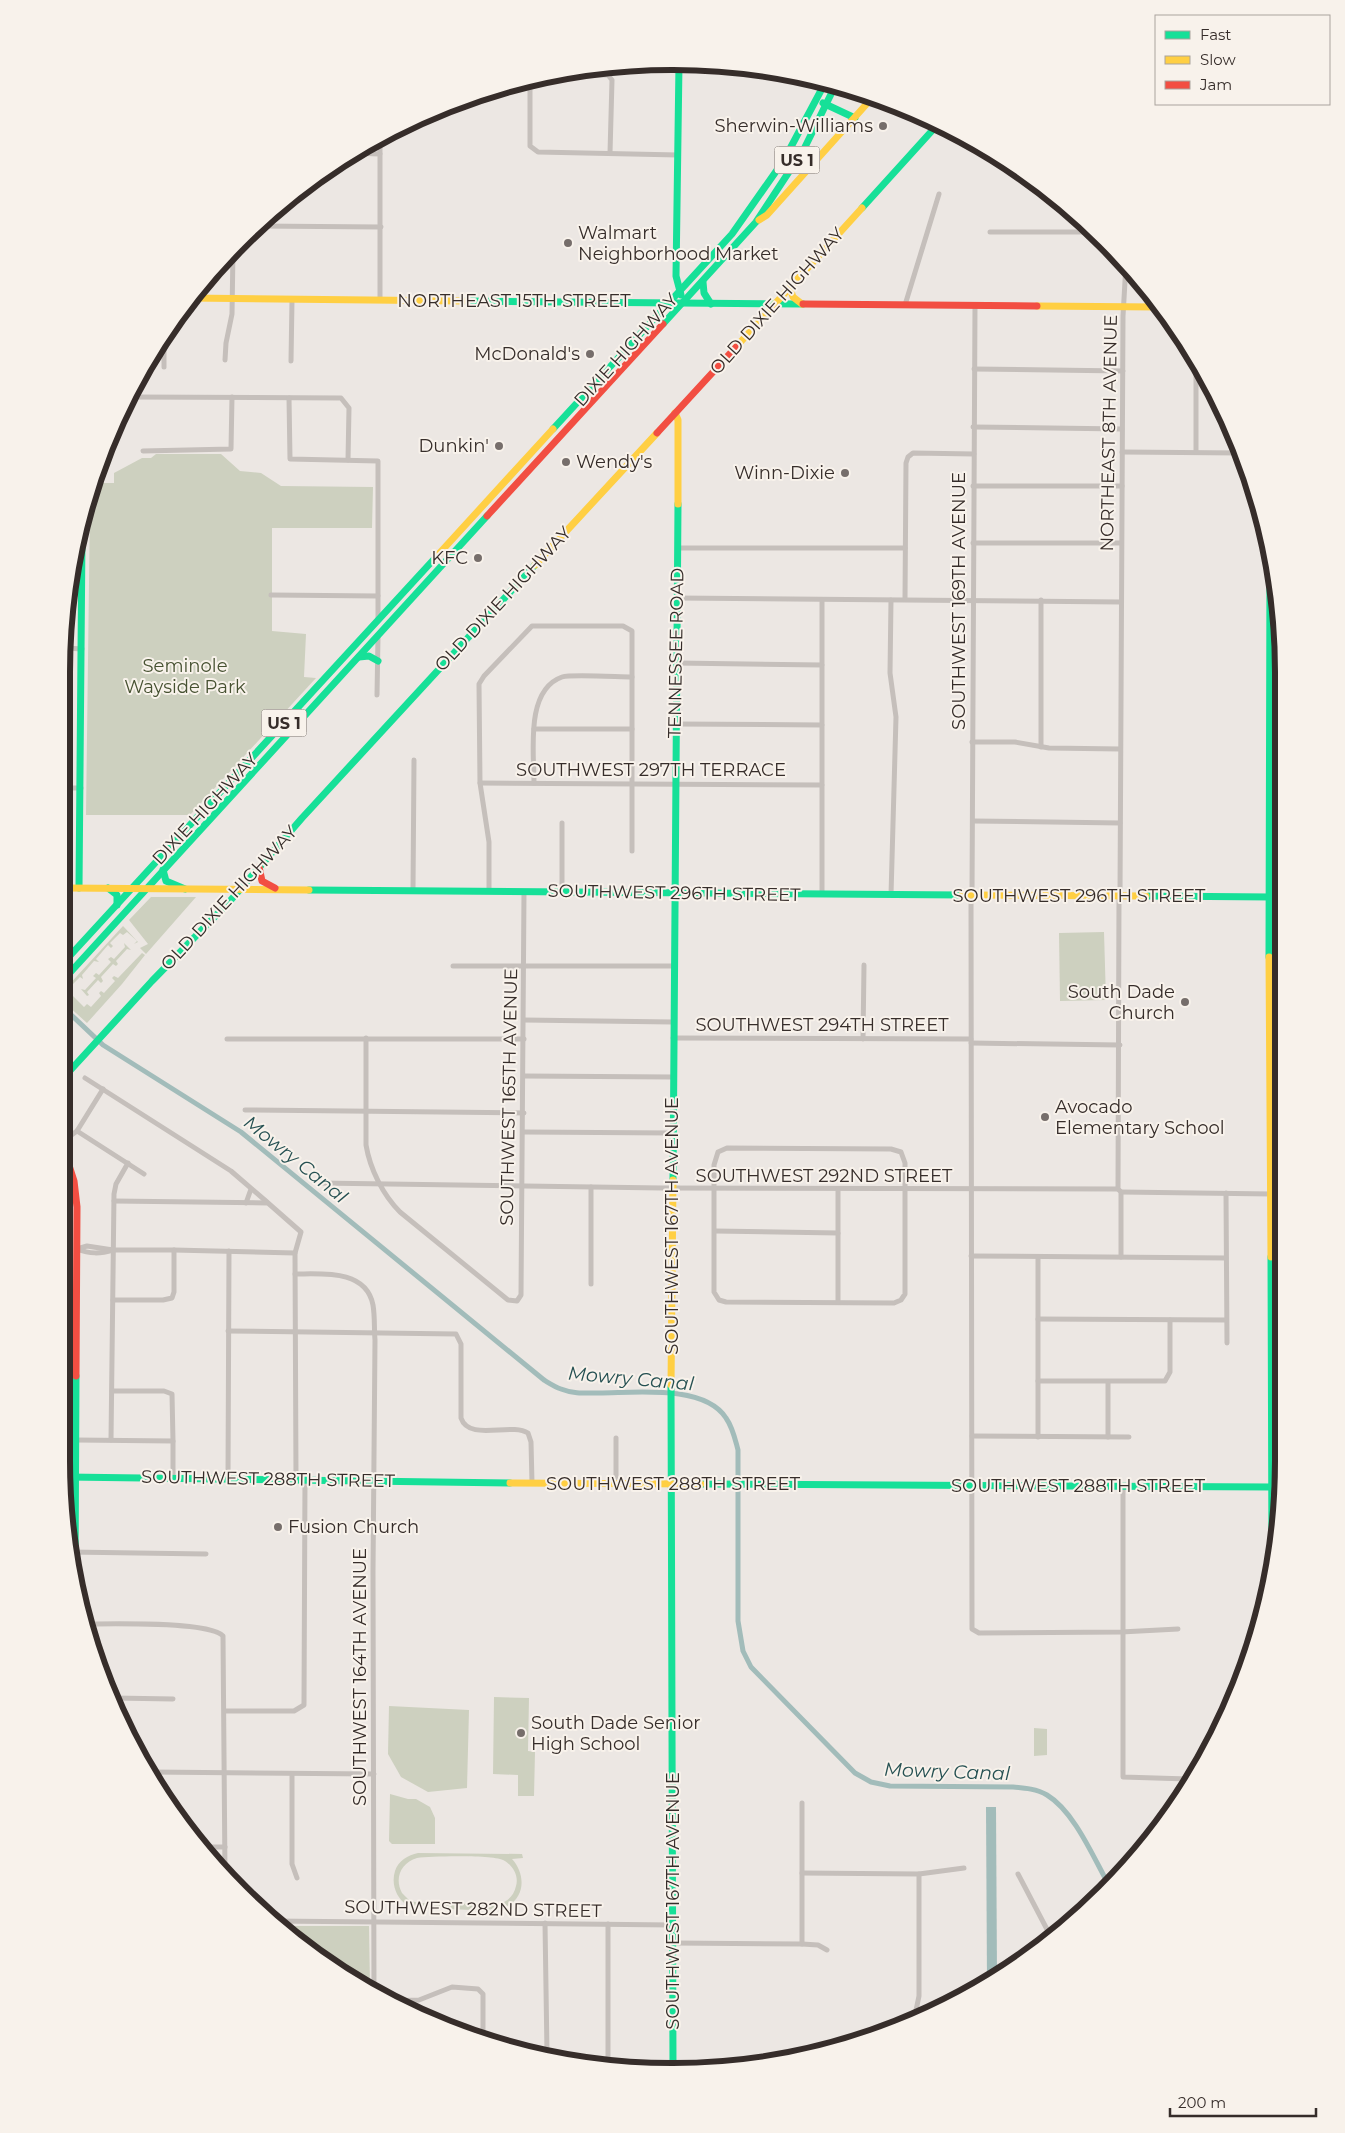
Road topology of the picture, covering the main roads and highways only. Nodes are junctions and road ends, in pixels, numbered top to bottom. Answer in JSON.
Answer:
{"nodes":[{"id":1,"x":678,"y":70,"type":"edge"},
{"id":2,"x":822,"y":90,"type":"edge"},
{"id":3,"x":832,"y":92,"type":"edge"},
{"id":4,"x":817,"y":100,"type":"junction"},
{"id":5,"x":868,"y":103,"type":"edge"},
{"id":6,"x":827,"y":104,"type":"junction"},
{"id":7,"x":855,"y":118,"type":"junction"},
{"id":8,"x":933,"y":129,"type":"edge"},
{"id":9,"x":756,"y":222,"type":"junction"},
{"id":10,"x":703,"y":282,"type":"junction"},
{"id":11,"x":790,"y":288,"type":"junction"},
{"id":12,"x":679,"y":292,"type":"junction"},
{"id":13,"x":201,"y":298,"type":"edge"},
{"id":14,"x":659,"y":301,"type":"junction"},
{"id":15,"x":671,"y":302,"type":"junction"},
{"id":16,"x":685,"y":302,"type":"junction"},
{"id":17,"x":711,"y":304,"type":"junction"},
{"id":18,"x":776,"y":304,"type":"junction"},
{"id":19,"x":802,"y":304,"type":"junction"},
{"id":20,"x":1151,"y":307,"type":"edge"},
{"id":21,"x":665,"y":308,"type":"junction"},
{"id":22,"x":632,"y":359,"type":"junction"},
{"id":23,"x":579,"y":401,"type":"junction"},
{"id":24,"x":675,"y":412,"type":"junction"},
{"id":25,"x":543,"y":457,"type":"junction"},
{"id":26,"x":524,"y":462,"type":"junction"},
{"id":27,"x":488,"y":516,"type":"junction"},
{"id":28,"x":81,"y":559,"type":"edge"},
{"id":29,"x":399,"y":598,"type":"junction"},
{"id":30,"x":378,"y":620,"type":"junction"},
{"id":31,"x":1273,"y":625,"type":"edge"},
{"id":32,"x":378,"y":637,"type":"junction"},
{"id":33,"x":357,"y":659,"type":"junction"},
{"id":34,"x":378,"y":661,"type":"road end"},
{"id":35,"x":306,"y":700,"type":"junction"},
{"id":36,"x":252,"y":758,"type":"junction"},
{"id":37,"x":264,"y":761,"type":"junction"},
{"id":38,"x":205,"y":809,"type":"junction"},
{"id":39,"x":213,"y":816,"type":"junction"},
{"id":40,"x":259,"y":867,"type":"junction"},
{"id":41,"x":163,"y":870,"type":"junction"},
{"id":42,"x":70,"y":888,"type":"edge"},
{"id":43,"x":79,"y":888,"type":"junction"},
{"id":44,"x":108,"y":888,"type":"junction"},
{"id":45,"x":133,"y":888,"type":"junction"},
{"id":46,"x":148,"y":888,"type":"junction"},
{"id":47,"x":185,"y":889,"type":"junction"},
{"id":48,"x":219,"y":890,"type":"junction"},
{"id":49,"x":239,"y":890,"type":"junction"},
{"id":50,"x":280,"y":890,"type":"junction"},
{"id":51,"x":674,"y":894,"type":"junction"},
{"id":52,"x":1269,"y":897,"type":"junction"},
{"id":53,"x":1275,"y":897,"type":"edge"},
{"id":54,"x":117,"y":905,"type":"junction"},
{"id":55,"x":226,"y":905,"type":"junction"},
{"id":56,"x":70,"y":956,"type":"edge"},
{"id":57,"x":78,"y":964,"type":"junction"},
{"id":58,"x":70,"y":973,"type":"edge"},
{"id":59,"x":70,"y":1071,"type":"edge"},
{"id":60,"x":70,"y":1169,"type":"edge"},
{"id":61,"x":1275,"y":1312,"type":"edge"},
{"id":62,"x":70,"y":1477,"type":"edge"},
{"id":63,"x":76,"y":1477,"type":"junction"},
{"id":64,"x":671,"y":1484,"type":"junction"},
{"id":65,"x":1274,"y":1487,"type":"edge"},
{"id":66,"x":73,"y":1524,"type":"edge"},
{"id":67,"x":674,"y":2063,"type":"edge"}],
"edges":[{"from":1,"to":12,"type":"main road"},
{"from":2,"to":4,"type":"main road","name":"DIXIE HIGHWAY","number":"US 1"},
{"from":3,"to":6,"type":"main road","number":"US 1"},
{"from":4,"to":6,"type":"main road"},
{"from":4,"to":12,"type":"main road","name":"DIXIE HIGHWAY","number":"US 1"},
{"from":5,"to":7,"type":"main road"},
{"from":6,"to":7,"type":"main road"},
{"from":6,"to":9,"type":"main road","number":"US 1"},
{"from":7,"to":9,"type":"main road"},
{"from":8,"to":11,"type":"main road","name":"OLD DIXIE HIGHWAY"},
{"from":9,"to":10,"type":"main road","name":"DIXIE HIGHWAY","number":"US 1"},
{"from":10,"to":16,"type":"main road","name":"DIXIE HIGHWAY","number":"US 1"},
{"from":10,"to":17,"type":"main road"},
{"from":11,"to":18,"type":"main road","name":"OLD DIXIE HIGHWAY"},
{"from":11,"to":19,"type":"main road"},
{"from":12,"to":15,"type":"main road","name":"DIXIE HIGHWAY","number":"US 1"},
{"from":12,"to":16,"type":"main road"},
{"from":13,"to":14,"type":"main road","name":"NORTHEAST 15TH STREET"},
{"from":14,"to":15,"type":"main road","name":"NORTHEAST 15TH STREET"},
{"from":14,"to":21,"type":"main road"},
{"from":15,"to":16,"type":"main road","name":"NORTHEAST 15TH STREET"},
{"from":15,"to":21,"type":"main road","name":"DIXIE HIGHWAY","number":"US 1"},
{"from":16,"to":17,"type":"main road","name":"NORTHEAST 15TH STREET"},
{"from":16,"to":22,"type":"main road","name":"DIXIE HIGHWAY","number":"US 1"},
{"from":17,"to":18,"type":"main road","name":"NORTHEAST 15TH STREET"},
{"from":18,"to":19,"type":"main road","name":"NORTHEAST 15TH STREET"},
{"from":18,"to":24,"type":"main road","name":"OLD DIXIE HIGHWAY"},
{"from":19,"to":20,"type":"main road","name":"NORTHEAST 15TH STREET"},
{"from":21,"to":22,"type":"main road"},
{"from":21,"to":23,"type":"main road","name":"DIXIE HIGHWAY","number":"US 1"},
{"from":22,"to":25,"type":"main road","name":"DIXIE HIGHWAY","number":"US 1"},
{"from":23,"to":25,"type":"main road"},
{"from":23,"to":26,"type":"main road","name":"DIXIE HIGHWAY","number":"US 1"},
{"from":24,"to":40,"type":"main road","name":"OLD DIXIE HIGHWAY"},
{"from":24,"to":51,"type":"main road","name":"TENNESSEE ROAD"},
{"from":25,"to":27,"type":"main road","name":"DIXIE HIGHWAY","number":"US 1"},
{"from":26,"to":27,"type":"main road"},
{"from":26,"to":29,"type":"main road","name":"DIXIE HIGHWAY","number":"US 1"},
{"from":27,"to":32,"type":"main road","name":"DIXIE HIGHWAY","number":"US 1"},
{"from":28,"to":43,"type":"main road"},
{"from":29,"to":30,"type":"main road","number":"US 1"},
{"from":29,"to":32,"type":"main road"},
{"from":30,"to":33,"type":"main road"},
{"from":30,"to":35,"type":"main road","name":"DIXIE HIGHWAY","number":"US 1"},
{"from":31,"to":52,"type":"main road"},
{"from":32,"to":33,"type":"main road","number":"US 1"},
{"from":33,"to":34,"type":"main road"},
{"from":33,"to":37,"type":"main road","name":"DIXIE HIGHWAY","number":"US 1"},
{"from":35,"to":36,"type":"main road","name":"DIXIE HIGHWAY","number":"US 1"},
{"from":35,"to":37,"type":"main road"},
{"from":36,"to":38,"type":"main road","name":"DIXIE HIGHWAY","number":"US 1"},
{"from":36,"to":39,"type":"main road"},
{"from":37,"to":39,"type":"main road","name":"DIXIE HIGHWAY","number":"US 1"},
{"from":38,"to":45,"type":"main road","name":"DIXIE HIGHWAY","number":"US 1"},
{"from":38,"to":46,"type":"main road"},
{"from":39,"to":41,"type":"main road","name":"DIXIE HIGHWAY","number":"US 1"},
{"from":40,"to":49,"type":"main road","name":"OLD DIXIE HIGHWAY"},
{"from":40,"to":50,"type":"main road"},
{"from":41,"to":46,"type":"main road","name":"DIXIE HIGHWAY","number":"US 1"},
{"from":41,"to":47,"type":"main road"},
{"from":42,"to":43,"type":"main road","name":"SOUTHWEST 296TH STREET"},
{"from":43,"to":44,"type":"main road","name":"SOUTHWEST 296TH STREET"},
{"from":44,"to":45,"type":"main road","name":"SOUTHWEST 296TH STREET"},
{"from":44,"to":54,"type":"main road"},
{"from":45,"to":46,"type":"main road","name":"SOUTHWEST 296TH STREET"},
{"from":45,"to":54,"type":"main road","name":"DIXIE HIGHWAY","number":"US 1"},
{"from":45,"to":57,"type":"main road"},
{"from":46,"to":47,"type":"main road","name":"SOUTHWEST 296TH STREET"},
{"from":46,"to":57,"type":"main road","name":"DIXIE HIGHWAY","number":"US 1"},
{"from":47,"to":48,"type":"main road","name":"SOUTHWEST 296TH STREET"},
{"from":48,"to":49,"type":"main road","name":"SOUTHWEST 296TH STREET"},
{"from":48,"to":55,"type":"main road"},
{"from":49,"to":50,"type":"main road","name":"SOUTHWEST 296TH STREET"},
{"from":49,"to":55,"type":"main road","name":"OLD DIXIE HIGHWAY"},
{"from":50,"to":51,"type":"main road","name":"SOUTHWEST 296TH STREET"},
{"from":51,"to":52,"type":"main road","name":"SOUTHWEST 296TH STREET"},
{"from":51,"to":64,"type":"main road","name":"SOUTHWEST 167TH AVENUE"},
{"from":52,"to":53,"type":"main road","name":"SOUTHWEST 296TH STREET"},
{"from":52,"to":61,"type":"main road"},
{"from":54,"to":56,"type":"main road","name":"DIXIE HIGHWAY","number":"US 1"},
{"from":55,"to":59,"type":"main road","name":"OLD DIXIE HIGHWAY"},
{"from":57,"to":58,"type":"main road","name":"DIXIE HIGHWAY","number":"US 1"},
{"from":60,"to":63,"type":"main road"},
{"from":62,"to":63,"type":"main road","name":"SOUTHWEST 288TH STREET"},
{"from":63,"to":64,"type":"main road","name":"SOUTHWEST 288TH STREET"},
{"from":63,"to":66,"type":"main road"},
{"from":64,"to":65,"type":"main road","name":"SOUTHWEST 288TH STREET"},
{"from":64,"to":67,"type":"main road","name":"SOUTHWEST 167TH AVENUE"}]}
